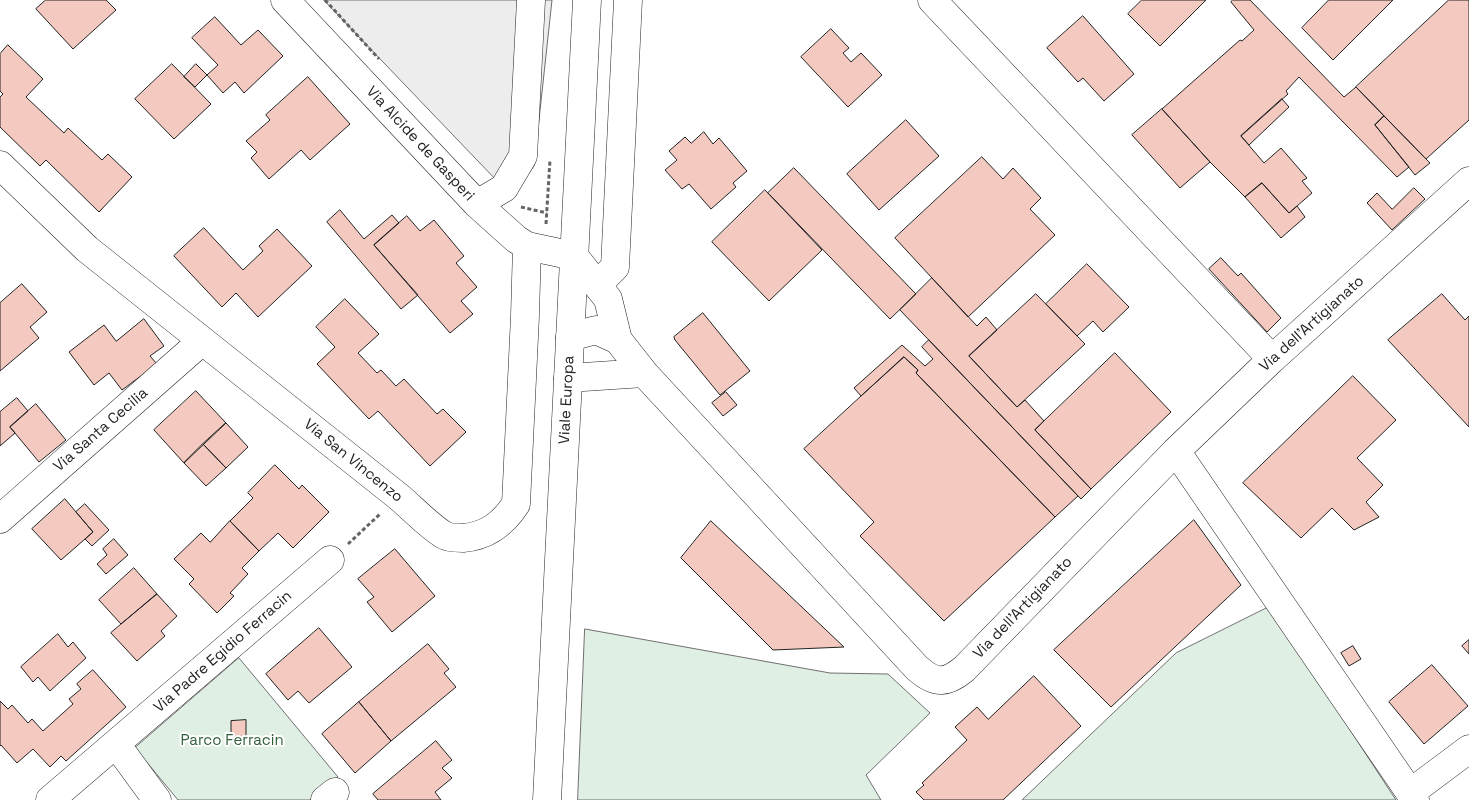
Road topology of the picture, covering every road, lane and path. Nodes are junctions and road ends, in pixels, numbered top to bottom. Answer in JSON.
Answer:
{"nodes":[{"id":1,"x":286,"y":0,"type":"edge"},
{"id":2,"x":325,"y":0,"type":"edge"},
{"id":3,"x":531,"y":0,"type":"edge"},
{"id":4,"x":587,"y":0,"type":"edge"},
{"id":5,"x":628,"y":0,"type":"edge"},
{"id":6,"x":932,"y":0,"type":"edge"},
{"id":7,"x":385,"y":66,"type":"dead end"},
{"id":8,"x":0,"y":165,"type":"edge"},
{"id":9,"x":1469,"y":181,"type":"edge"},
{"id":10,"x":488,"y":197,"type":"junction"},
{"id":11,"x":547,"y":213,"type":"dead end"},
{"id":12,"x":527,"y":246,"type":"junction"},
{"id":13,"x":574,"y":256,"type":"junction"},
{"id":14,"x":597,"y":285,"type":"junction"},
{"id":15,"x":570,"y":337,"type":"junction"},
{"id":16,"x":618,"y":340,"type":"junction"},
{"id":17,"x":202,"y":341,"type":"junction"},
{"id":18,"x":1272,"y":359,"type":"junction"},
{"id":19,"x":644,"y":373,"type":"junction"},
{"id":20,"x":568,"y":378,"type":"junction"},
{"id":21,"x":1176,"y":451,"type":"junction"},
{"id":22,"x":399,"y":497,"type":"junction"},
{"id":23,"x":0,"y":519,"type":"edge"},
{"id":24,"x":330,"y":560,"type":"joint"},
{"id":25,"x":116,"y":744,"type":"junction"},
{"id":26,"x":1469,"y":749,"type":"edge"},
{"id":27,"x":1412,"y":797,"type":"edge"},
{"id":28,"x":50,"y":800,"type":"edge"},
{"id":29,"x":157,"y":800,"type":"edge"},
{"id":30,"x":547,"y":800,"type":"edge"}],
"edges":[{"from":1,"to":10,"type":"street","name":"Via Alcide de Gasperi"},
{"from":2,"to":7,"type":"path"},
{"from":3,"to":10,"type":"street"},
{"from":4,"to":13,"type":"street","name":"Viale Europa"},
{"from":5,"to":14,"type":"street"},
{"from":6,"to":18,"type":"street"},
{"from":8,"to":17,"type":"street","name":"Via San Vincenzo"},
{"from":9,"to":18,"type":"street","name":"Via dell'Artigianato"},
{"from":10,"to":11,"type":"path"},
{"from":10,"to":12,"type":"street","name":"Via Alcide de Gasperi"},
{"from":12,"to":13,"type":"street","name":"Via Alcide de Gasperi"},
{"from":12,"to":22,"type":"street","name":"Via San Vincenzo"},
{"from":13,"to":14,"type":"street"},
{"from":13,"to":15,"type":"street","name":"Viale Europa"},
{"from":14,"to":16,"type":"street"},
{"from":15,"to":16,"type":"street"},
{"from":15,"to":20,"type":"street","name":"Viale Europa"},
{"from":16,"to":19,"type":"street"},
{"from":17,"to":22,"type":"street","name":"Via San Vincenzo"},
{"from":17,"to":23,"type":"street","name":"Via Santa Cecilia"},
{"from":18,"to":21,"type":"street","name":"Via dell'Artigianato"},
{"from":19,"to":20,"type":"street"},
{"from":19,"to":21,"type":"street","name":"Via dell'Artigianato"},
{"from":20,"to":30,"type":"street","name":"Viale Europa"},
{"from":21,"to":27,"type":"street"},
{"from":22,"to":24,"type":"path"},
{"from":24,"to":25,"type":"street","name":"Via Padre Egidio Ferracin"},
{"from":25,"to":28,"type":"street","name":"Via Padre Egidio Ferracin"},
{"from":25,"to":29,"type":"street"},
{"from":26,"to":27,"type":"street"}]}
